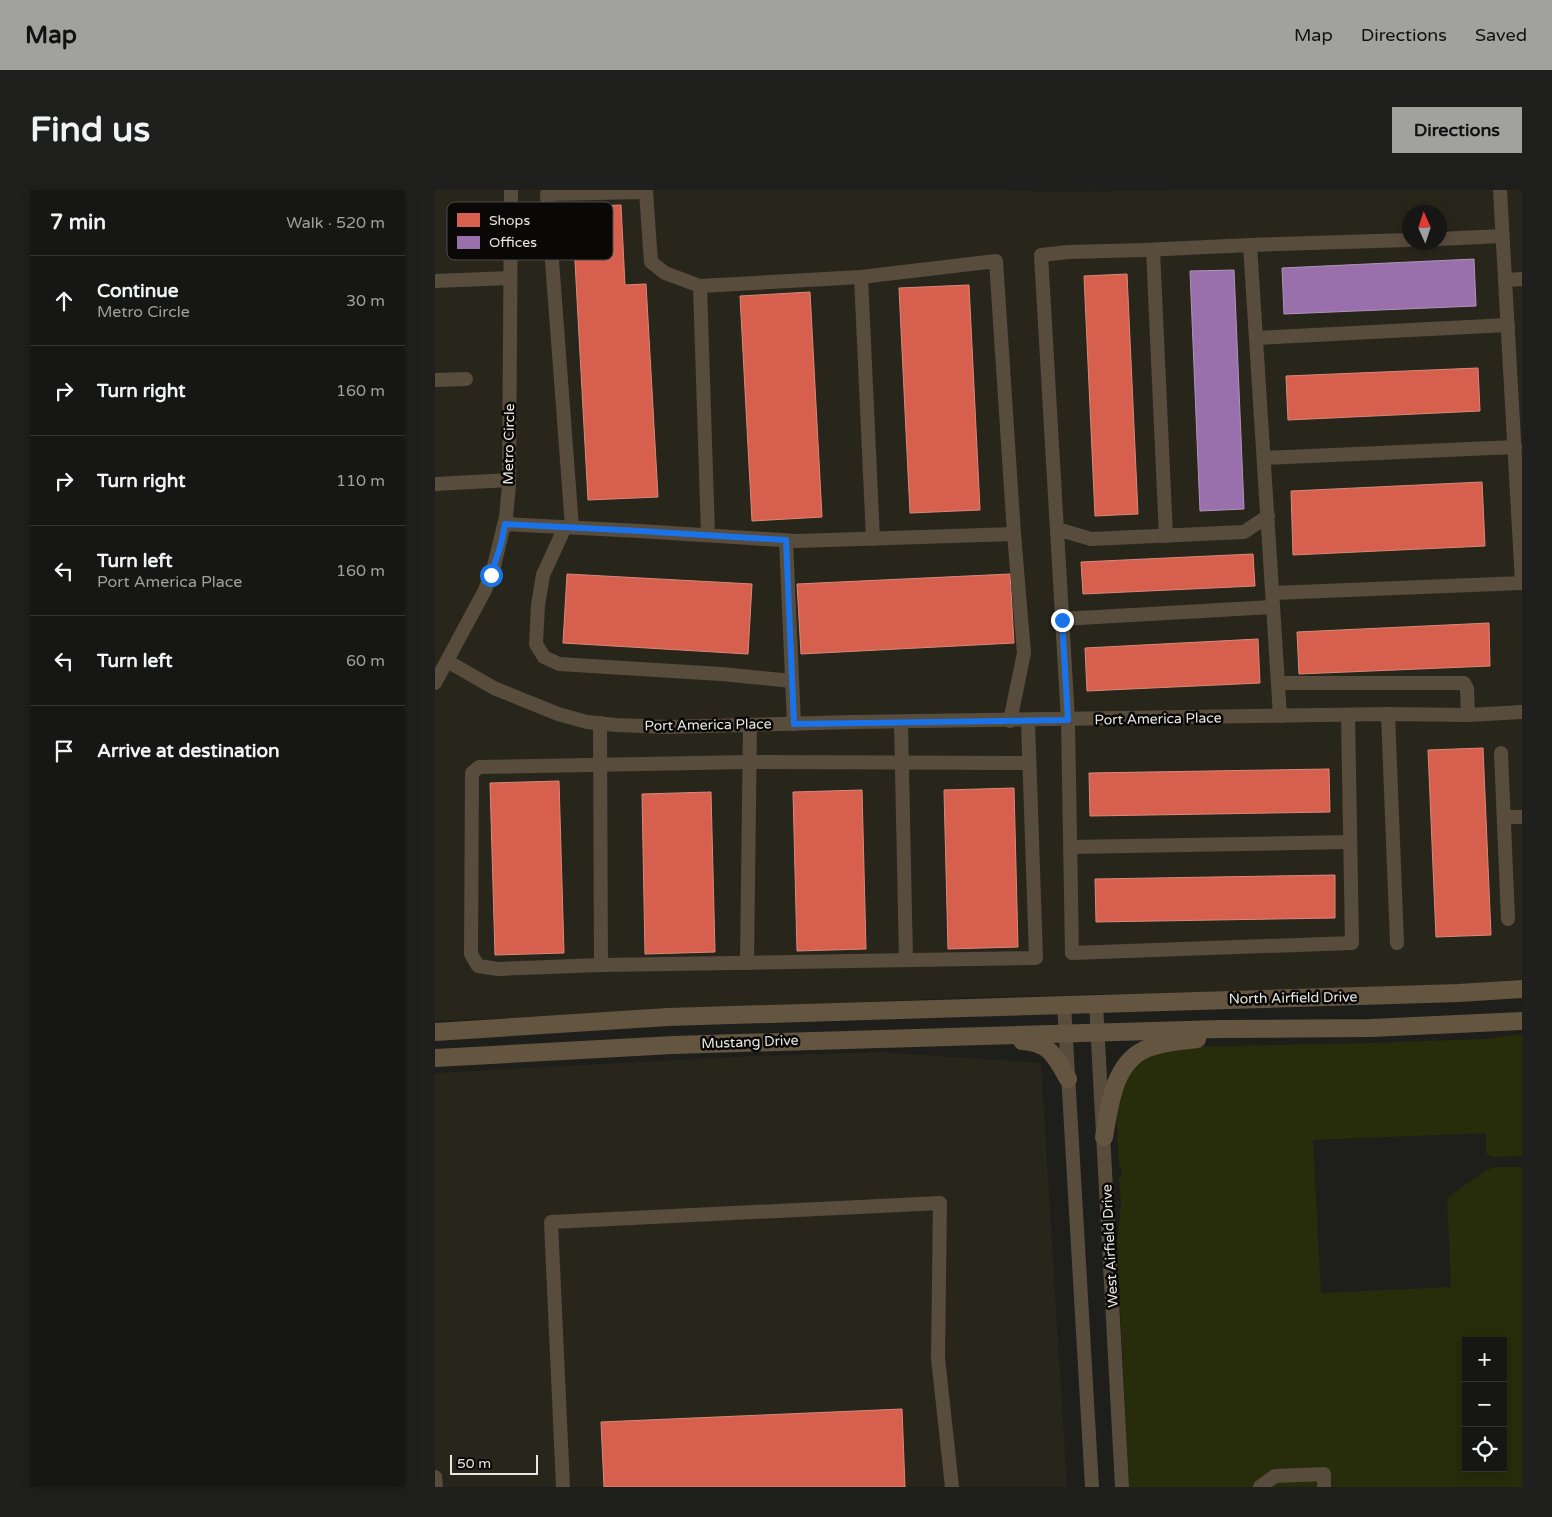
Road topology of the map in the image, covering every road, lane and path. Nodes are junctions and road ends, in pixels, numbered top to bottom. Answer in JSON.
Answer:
{"nodes":[{"id":1,"x":1500,"y":190,"type":"edge"},
{"id":2,"x":548,"y":202,"type":"edge"},
{"id":3,"x":1502,"y":236,"type":"junction"},
{"id":4,"x":1447,"y":238,"type":"edge"},
{"id":5,"x":1402,"y":240,"type":"edge"},
{"id":6,"x":1250,"y":245,"type":"junction"},
{"id":7,"x":1153,"y":250,"type":"junction"},
{"id":8,"x":510,"y":260,"type":"edge"},
{"id":9,"x":551,"y":260,"type":"edge"},
{"id":10,"x":861,"y":277,"type":"junction"},
{"id":11,"x":510,"y":278,"type":"junction"},
{"id":12,"x":1522,"y":279,"type":"edge"},
{"id":13,"x":1505,"y":280,"type":"junction"},
{"id":14,"x":435,"y":281,"type":"edge"},
{"id":15,"x":700,"y":286,"type":"junction"},
{"id":16,"x":1508,"y":324,"type":"junction"},
{"id":17,"x":1256,"y":338,"type":"junction"},
{"id":18,"x":466,"y":378,"type":"dead end"},
{"id":19,"x":435,"y":380,"type":"edge"},
{"id":20,"x":1517,"y":439,"type":"edge"},
{"id":21,"x":1264,"y":458,"type":"junction"},
{"id":22,"x":509,"y":480,"type":"junction"},
{"id":23,"x":435,"y":484,"type":"edge"},
{"id":24,"x":1520,"y":503,"type":"edge"},
{"id":25,"x":1268,"y":516,"type":"junction"},
{"id":26,"x":505,"y":524,"type":"junction"},
{"id":27,"x":568,"y":527,"type":"junction"},
{"id":28,"x":1057,"y":529,"type":"junction"},
{"id":29,"x":1014,"y":534,"type":"junction"},
{"id":30,"x":708,"y":535,"type":"junction"},
{"id":31,"x":1167,"y":536,"type":"junction"},
{"id":32,"x":873,"y":539,"type":"junction"},
{"id":33,"x":786,"y":540,"type":"junction"},
{"id":34,"x":1522,"y":583,"type":"edge"},
{"id":35,"x":1273,"y":593,"type":"junction"},
{"id":36,"x":1273,"y":607,"type":"junction"},
{"id":37,"x":1062,"y":620,"type":"junction"},
{"id":38,"x":447,"y":661,"type":"junction"},
{"id":39,"x":792,"y":681,"type":"junction"},
{"id":40,"x":435,"y":683,"type":"edge"},
{"id":41,"x":1278,"y":684,"type":"junction"},
{"id":42,"x":1522,"y":712,"type":"edge"},
{"id":43,"x":1388,"y":714,"type":"junction"},
{"id":44,"x":1348,"y":715,"type":"junction"},
{"id":45,"x":1469,"y":715,"type":"junction"},
{"id":46,"x":1281,"y":716,"type":"junction"},
{"id":47,"x":1068,"y":720,"type":"junction"},
{"id":48,"x":1010,"y":721,"type":"junction"},
{"id":49,"x":1028,"y":721,"type":"junction"},
{"id":50,"x":901,"y":722,"type":"junction"},
{"id":51,"x":600,"y":723,"type":"junction"},
{"id":52,"x":794,"y":724,"type":"junction"},
{"id":53,"x":750,"y":725,"type":"junction"},
{"id":54,"x":1501,"y":753,"type":"dead end"},
{"id":55,"x":749,"y":762,"type":"junction"},
{"id":56,"x":901,"y":762,"type":"junction"},
{"id":57,"x":1029,"y":763,"type":"junction"},
{"id":58,"x":600,"y":766,"type":"junction"},
{"id":59,"x":1504,"y":817,"type":"junction"},
{"id":60,"x":1522,"y":817,"type":"edge"},
{"id":61,"x":1350,"y":842,"type":"junction"},
{"id":62,"x":1070,"y":847,"type":"junction"},
{"id":63,"x":1508,"y":919,"type":"dead end"},
{"id":64,"x":1397,"y":943,"type":"dead end"},
{"id":65,"x":906,"y":960,"type":"junction"},
{"id":66,"x":747,"y":963,"type":"junction"},
{"id":67,"x":601,"y":965,"type":"junction"},
{"id":68,"x":1522,"y":989,"type":"edge"},
{"id":69,"x":1096,"y":1004,"type":"junction"},
{"id":70,"x":1064,"y":1005,"type":"junction"},
{"id":71,"x":1522,"y":1021,"type":"edge"},
{"id":72,"x":1271,"y":1029,"type":"junction"},
{"id":73,"x":435,"y":1032,"type":"edge"},
{"id":74,"x":1098,"y":1032,"type":"junction"},
{"id":75,"x":1066,"y":1033,"type":"junction"},
{"id":76,"x":904,"y":1038,"type":"junction"},
{"id":77,"x":435,"y":1058,"type":"edge"},
{"id":78,"x":1068,"y":1079,"type":"junction"},
{"id":79,"x":1104,"y":1137,"type":"junction"},
{"id":80,"x":435,"y":1477,"type":"edge"},
{"id":81,"x":436,"y":1487,"type":"edge"},
{"id":82,"x":563,"y":1487,"type":"edge"},
{"id":83,"x":952,"y":1487,"type":"edge"},
{"id":84,"x":1092,"y":1487,"type":"edge"},
{"id":85,"x":1122,"y":1487,"type":"edge"},
{"id":86,"x":1260,"y":1487,"type":"edge"},
{"id":87,"x":1325,"y":1487,"type":"edge"}],
"edges":[{"from":1,"to":3,"type":"street"},
{"from":2,"to":15,"type":"street"},
{"from":3,"to":4,"type":"street"},
{"from":3,"to":13,"type":"street"},
{"from":5,"to":6,"type":"street"},
{"from":6,"to":7,"type":"street"},
{"from":6,"to":17,"type":"street"},
{"from":7,"to":28,"type":"street"},
{"from":7,"to":31,"type":"street"},
{"from":8,"to":11,"type":"street","name":"Metro Circle"},
{"from":9,"to":27,"type":"street"},
{"from":10,"to":15,"type":"street"},
{"from":10,"to":29,"type":"street"},
{"from":10,"to":32,"type":"street"},
{"from":11,"to":14,"type":"street"},
{"from":11,"to":22,"type":"street","name":"Metro Circle"},
{"from":12,"to":13,"type":"street"},
{"from":13,"to":16,"type":"street"},
{"from":15,"to":30,"type":"street"},
{"from":16,"to":17,"type":"street"},
{"from":16,"to":20,"type":"street"},
{"from":17,"to":21,"type":"street"},
{"from":18,"to":19,"type":"street"},
{"from":20,"to":21,"type":"street"},
{"from":20,"to":24,"type":"street"},
{"from":21,"to":25,"type":"street"},
{"from":22,"to":23,"type":"street"},
{"from":22,"to":26,"type":"street","name":"Metro Circle"},
{"from":24,"to":34,"type":"street"},
{"from":25,"to":31,"type":"street"},
{"from":25,"to":35,"type":"street"},
{"from":26,"to":27,"type":"street"},
{"from":26,"to":38,"type":"street","name":"Metro Circle"},
{"from":27,"to":30,"type":"street"},
{"from":27,"to":39,"type":"street"},
{"from":28,"to":31,"type":"street"},
{"from":28,"to":37,"type":"street"},
{"from":29,"to":32,"type":"street"},
{"from":29,"to":48,"type":"street"},
{"from":30,"to":33,"type":"street"},
{"from":32,"to":33,"type":"street"},
{"from":33,"to":39,"type":"street"},
{"from":34,"to":35,"type":"street"},
{"from":35,"to":36,"type":"street"},
{"from":36,"to":37,"type":"street"},
{"from":36,"to":41,"type":"street"},
{"from":37,"to":47,"type":"street"},
{"from":38,"to":40,"type":"street","name":"Metro Circle"},
{"from":38,"to":51,"type":"street","name":"Port America Place"},
{"from":39,"to":52,"type":"street"},
{"from":41,"to":45,"type":"street"},
{"from":41,"to":46,"type":"street"},
{"from":42,"to":45,"type":"street","name":"Port America Place"},
{"from":43,"to":44,"type":"street","name":"Port America Place"},
{"from":43,"to":45,"type":"street","name":"Port America Place"},
{"from":43,"to":64,"type":"street"},
{"from":44,"to":46,"type":"street","name":"Port America Place"},
{"from":44,"to":61,"type":"street"},
{"from":46,"to":47,"type":"street","name":"Port America Place"},
{"from":47,"to":49,"type":"street","name":"Port America Place"},
{"from":47,"to":62,"type":"street"},
{"from":48,"to":49,"type":"street","name":"Port America Place"},
{"from":48,"to":50,"type":"street","name":"Port America Place"},
{"from":49,"to":57,"type":"street"},
{"from":50,"to":52,"type":"street","name":"Port America Place"},
{"from":50,"to":56,"type":"street"},
{"from":51,"to":53,"type":"street","name":"Port America Place"},
{"from":51,"to":58,"type":"street"},
{"from":52,"to":53,"type":"street","name":"Port America Place"},
{"from":53,"to":55,"type":"street"},
{"from":54,"to":59,"type":"street"},
{"from":55,"to":56,"type":"street"},
{"from":55,"to":58,"type":"street"},
{"from":55,"to":66,"type":"street"},
{"from":56,"to":57,"type":"street"},
{"from":56,"to":65,"type":"street"},
{"from":57,"to":65,"type":"street"},
{"from":58,"to":67,"type":"street"},
{"from":58,"to":67,"type":"street"},
{"from":59,"to":60,"type":"street"},
{"from":59,"to":63,"type":"street"},
{"from":61,"to":62,"type":"street"},
{"from":61,"to":62,"type":"street"},
{"from":65,"to":66,"type":"street"},
{"from":66,"to":67,"type":"street"},
{"from":68,"to":69,"type":"main road","name":"North Airfield Drive"},
{"from":69,"to":70,"type":"main road","name":"North Airfield Drive"},
{"from":69,"to":74,"type":"street","name":"West Airfield Drive"},
{"from":70,"to":73,"type":"main road","name":"Mustang Drive"},
{"from":70,"to":75,"type":"street"},
{"from":71,"to":72,"type":"main road"},
{"from":72,"to":74,"type":"main road"},
{"from":72,"to":79,"type":"main road"},
{"from":74,"to":75,"type":"main road"},
{"from":74,"to":79,"type":"street","name":"West Airfield Drive"},
{"from":75,"to":76,"type":"main road","name":"Mustang Drive"},
{"from":75,"to":78,"type":"street"},
{"from":76,"to":77,"type":"main road","name":"Mustang Drive"},
{"from":76,"to":78,"type":"main road"},
{"from":78,"to":84,"type":"street"},
{"from":79,"to":85,"type":"street","name":"West Airfield Drive"},
{"from":80,"to":81,"type":"street"},
{"from":82,"to":83,"type":"street"},
{"from":86,"to":87,"type":"street"}]}
